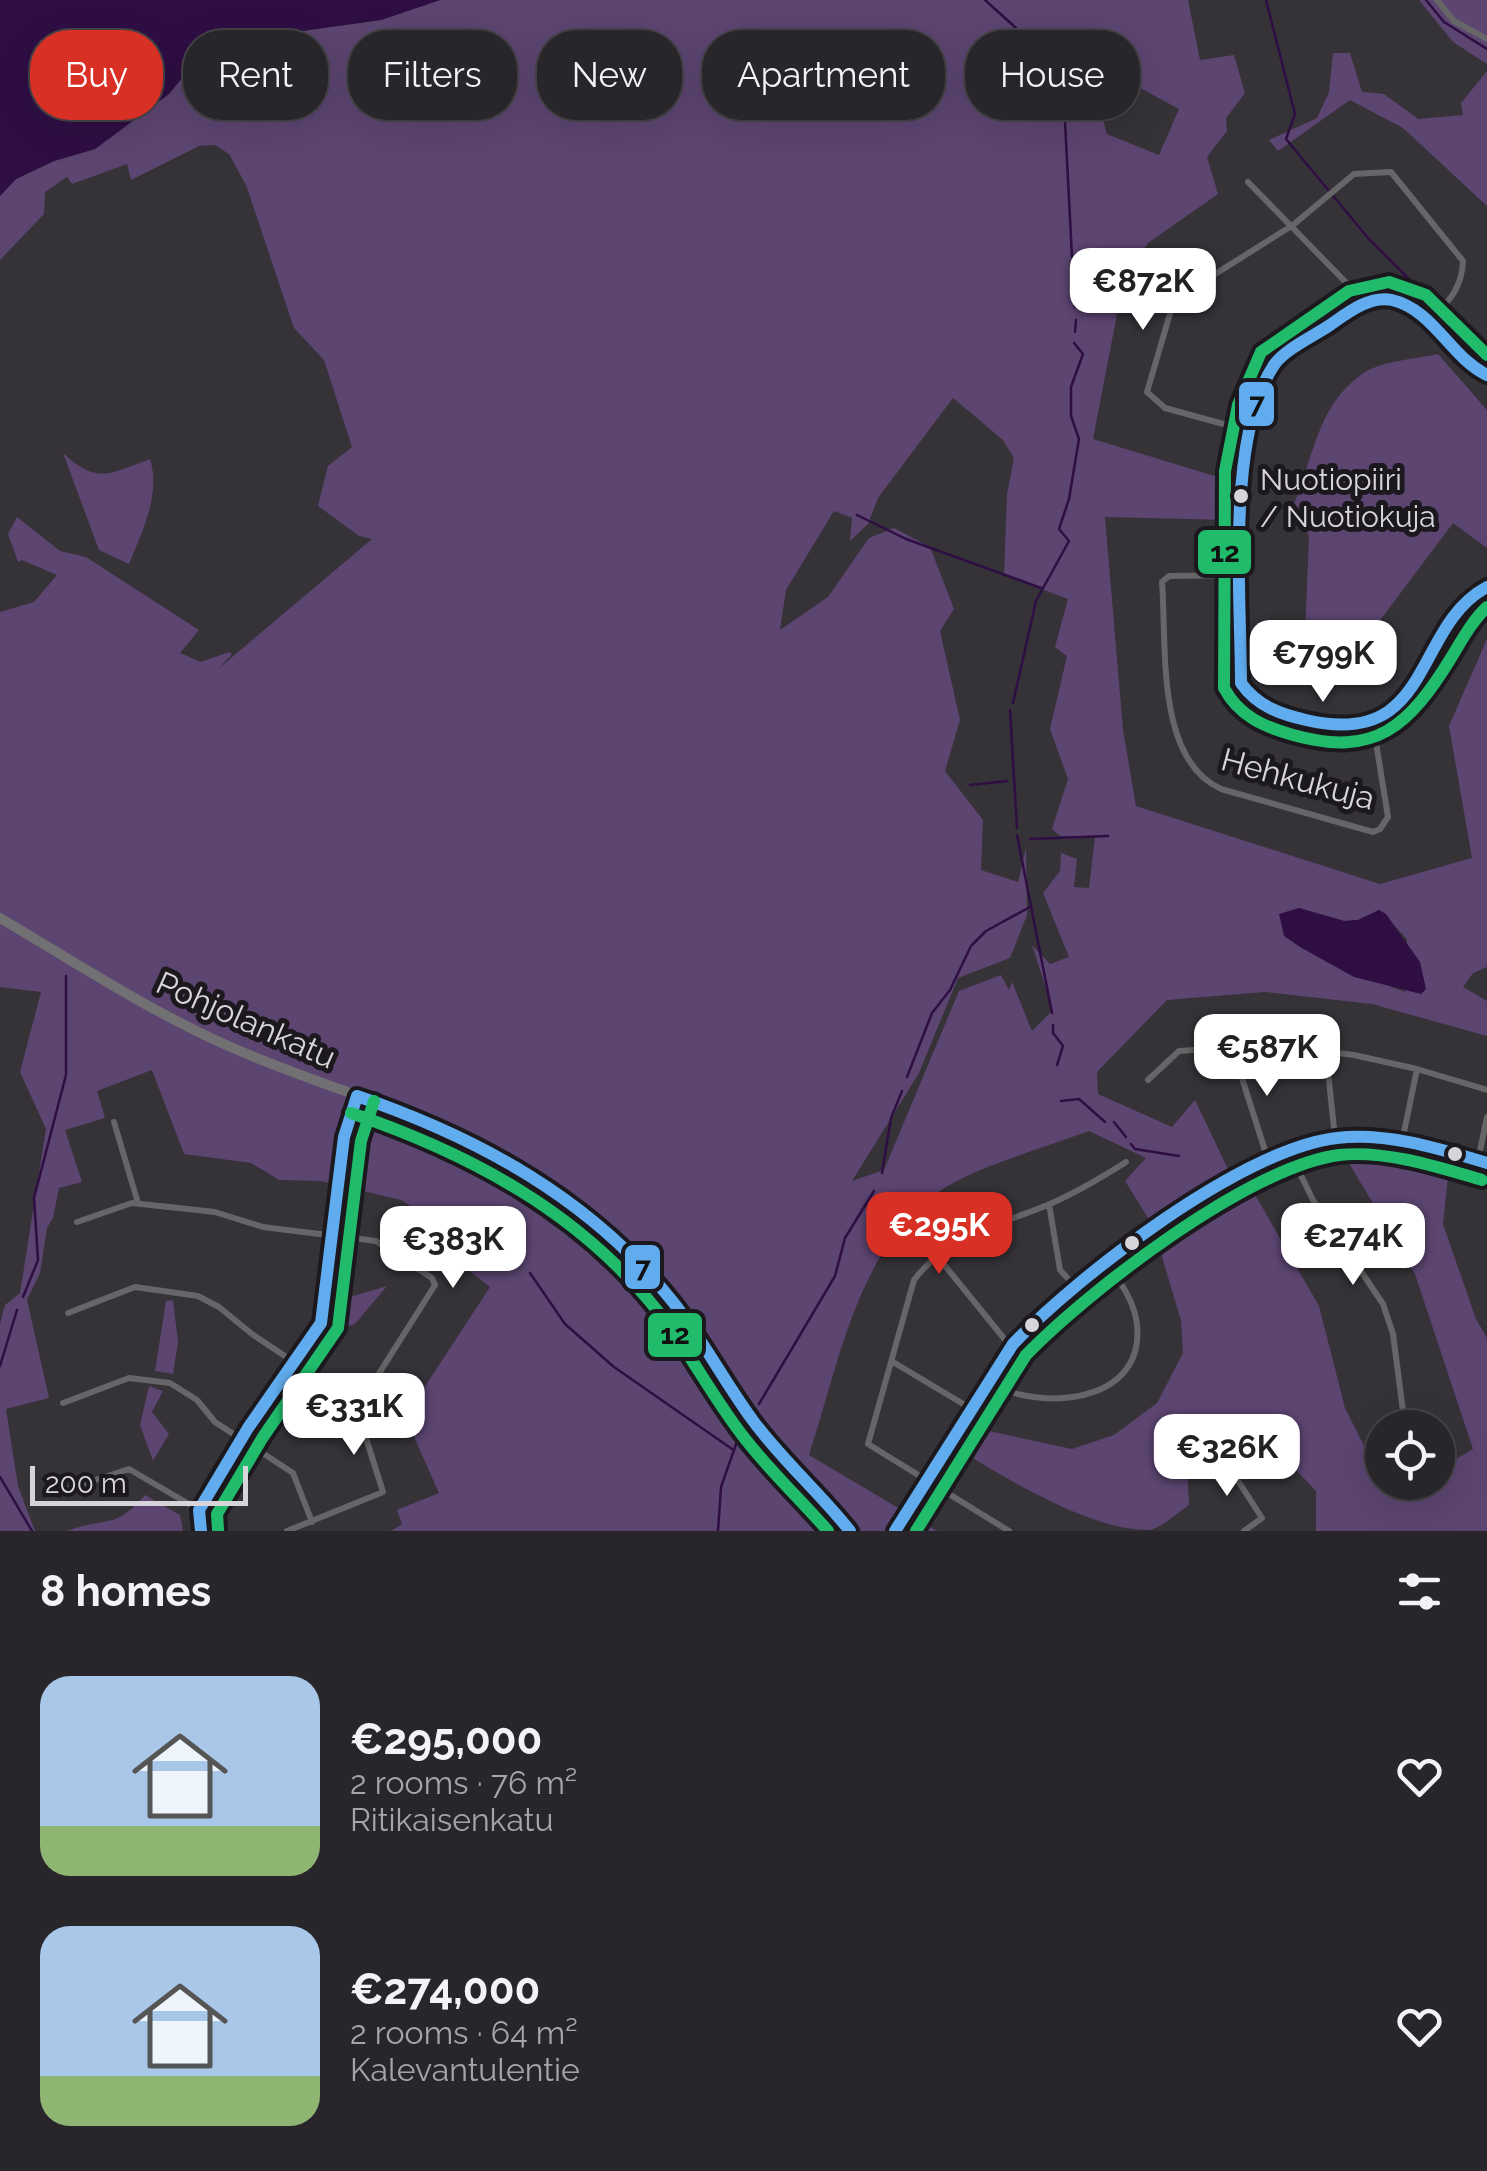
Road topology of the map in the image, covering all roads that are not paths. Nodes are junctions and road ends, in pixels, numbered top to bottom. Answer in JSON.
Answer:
{"nodes":[{"id":1,"x":1437,"y":0,"type":"edge"},
{"id":2,"x":1487,"y":39,"type":"edge"},
{"id":3,"x":1248,"y":182,"type":"dead end"},
{"id":4,"x":1293,"y":225,"type":"junction"},
{"id":5,"x":1365,"y":302,"type":"junction"},
{"id":6,"x":1430,"y":321,"type":"junction"},
{"id":7,"x":1487,"y":375,"type":"edge"},
{"id":8,"x":1250,"y":431,"type":"junction"},
{"id":9,"x":1241,"y":575,"type":"junction"},
{"id":10,"x":1487,"y":588,"type":"edge"},
{"id":11,"x":1372,"y":724,"type":"junction"},
{"id":12,"x":0,"y":918,"type":"edge"},
{"id":13,"x":1233,"y":1050,"type":"junction"},
{"id":14,"x":1326,"y":1052,"type":"junction"},
{"id":15,"x":1416,"y":1068,"type":"junction"},
{"id":16,"x":1148,"y":1080,"type":"dead end"},
{"id":17,"x":1487,"y":1090,"type":"edge"},
{"id":18,"x":357,"y":1096,"type":"junction"},
{"id":19,"x":1487,"y":1117,"type":"edge"},
{"id":20,"x":114,"y":1122,"type":"dead end"},
{"id":21,"x":1335,"y":1138,"type":"junction"},
{"id":22,"x":1401,"y":1144,"type":"junction"},
{"id":23,"x":1289,"y":1150,"type":"junction"},
{"id":24,"x":1268,"y":1160,"type":"junction"},
{"id":25,"x":1482,"y":1161,"type":"edge"},
{"id":26,"x":1126,"y":1162,"type":"dead end"},
{"id":27,"x":138,"y":1203,"type":"junction"},
{"id":28,"x":1049,"y":1204,"type":"junction"},
{"id":29,"x":77,"y":1222,"type":"dead end"},
{"id":30,"x":331,"y":1236,"type":"junction"},
{"id":31,"x":937,"y":1256,"type":"junction"},
{"id":32,"x":1106,"y":1261,"type":"junction"},
{"id":33,"x":1073,"y":1284,"type":"junction"},
{"id":34,"x":68,"y":1312,"type":"dead end"},
{"id":35,"x":1012,"y":1346,"type":"junction"},
{"id":36,"x":292,"y":1362,"type":"junction"},
{"id":37,"x":893,"y":1362,"type":"junction"},
{"id":38,"x":986,"y":1381,"type":"junction"},
{"id":39,"x":63,"y":1403,"type":"dead end"},
{"id":40,"x":354,"y":1403,"type":"junction"},
{"id":41,"x":970,"y":1408,"type":"junction"},
{"id":42,"x":1403,"y":1410,"type":"edge"},
{"id":43,"x":242,"y":1440,"type":"junction"},
{"id":44,"x":1224,"y":1459,"type":"dead end"},
{"id":45,"x":926,"y":1480,"type":"junction"},
{"id":46,"x":68,"y":1489,"type":"dead end"},
{"id":47,"x":199,"y":1510,"type":"junction"},
{"id":48,"x":312,"y":1522,"type":"junction"},
{"id":49,"x":201,"y":1531,"type":"edge"},
{"id":50,"x":287,"y":1531,"type":"edge"},
{"id":51,"x":850,"y":1531,"type":"edge"},
{"id":52,"x":894,"y":1531,"type":"edge"},
{"id":53,"x":1009,"y":1531,"type":"edge"},
{"id":54,"x":1244,"y":1531,"type":"edge"}],
"edges":[{"from":1,"to":2,"type":"street"},
{"from":3,"to":4,"type":"street"},
{"from":4,"to":5,"type":"street"},
{"from":4,"to":6,"type":"street"},
{"from":4,"to":8,"type":"street"},
{"from":5,"to":6,"type":"street"},
{"from":5,"to":8,"type":"street"},
{"from":6,"to":7,"type":"street"},
{"from":8,"to":9,"type":"street"},
{"from":9,"to":11,"type":"street"},
{"from":9,"to":11,"type":"street","name":"Hehkukuja"},
{"from":10,"to":11,"type":"street"},
{"from":12,"to":18,"type":"main road","name":"Pohjolankatu"},
{"from":13,"to":14,"type":"street"},
{"from":13,"to":16,"type":"street"},
{"from":13,"to":24,"type":"street"},
{"from":14,"to":15,"type":"street"},
{"from":14,"to":21,"type":"street"},
{"from":15,"to":17,"type":"street"},
{"from":15,"to":22,"type":"street"},
{"from":18,"to":30,"type":"street"},
{"from":18,"to":51,"type":"main road","name":"Pohjolankatu"},
{"from":19,"to":25,"type":"street"},
{"from":20,"to":27,"type":"street"},
{"from":21,"to":22,"type":"street"},
{"from":21,"to":23,"type":"street"},
{"from":22,"to":25,"type":"street"},
{"from":23,"to":24,"type":"street"},
{"from":23,"to":42,"type":"street"},
{"from":24,"to":32,"type":"street"},
{"from":26,"to":28,"type":"street"},
{"from":27,"to":29,"type":"street"},
{"from":27,"to":30,"type":"street"},
{"from":28,"to":31,"type":"street"},
{"from":28,"to":33,"type":"street"},
{"from":30,"to":36,"type":"street"},
{"from":30,"to":40,"type":"street"},
{"from":31,"to":35,"type":"street"},
{"from":31,"to":37,"type":"street"},
{"from":32,"to":33,"type":"street"},
{"from":32,"to":38,"type":"street"},
{"from":33,"to":35,"type":"street"},
{"from":34,"to":36,"type":"street"},
{"from":35,"to":38,"type":"street"},
{"from":36,"to":40,"type":"street"},
{"from":36,"to":43,"type":"street"},
{"from":37,"to":41,"type":"street"},
{"from":37,"to":45,"type":"street"},
{"from":38,"to":41,"type":"street"},
{"from":39,"to":43,"type":"street"},
{"from":40,"to":48,"type":"street"},
{"from":41,"to":45,"type":"street"},
{"from":43,"to":47,"type":"street"},
{"from":43,"to":48,"type":"street"},
{"from":44,"to":54,"type":"street"},
{"from":45,"to":52,"type":"street"},
{"from":45,"to":53,"type":"street"},
{"from":46,"to":47,"type":"street"},
{"from":47,"to":49,"type":"street"},
{"from":48,"to":50,"type":"street"}]}
